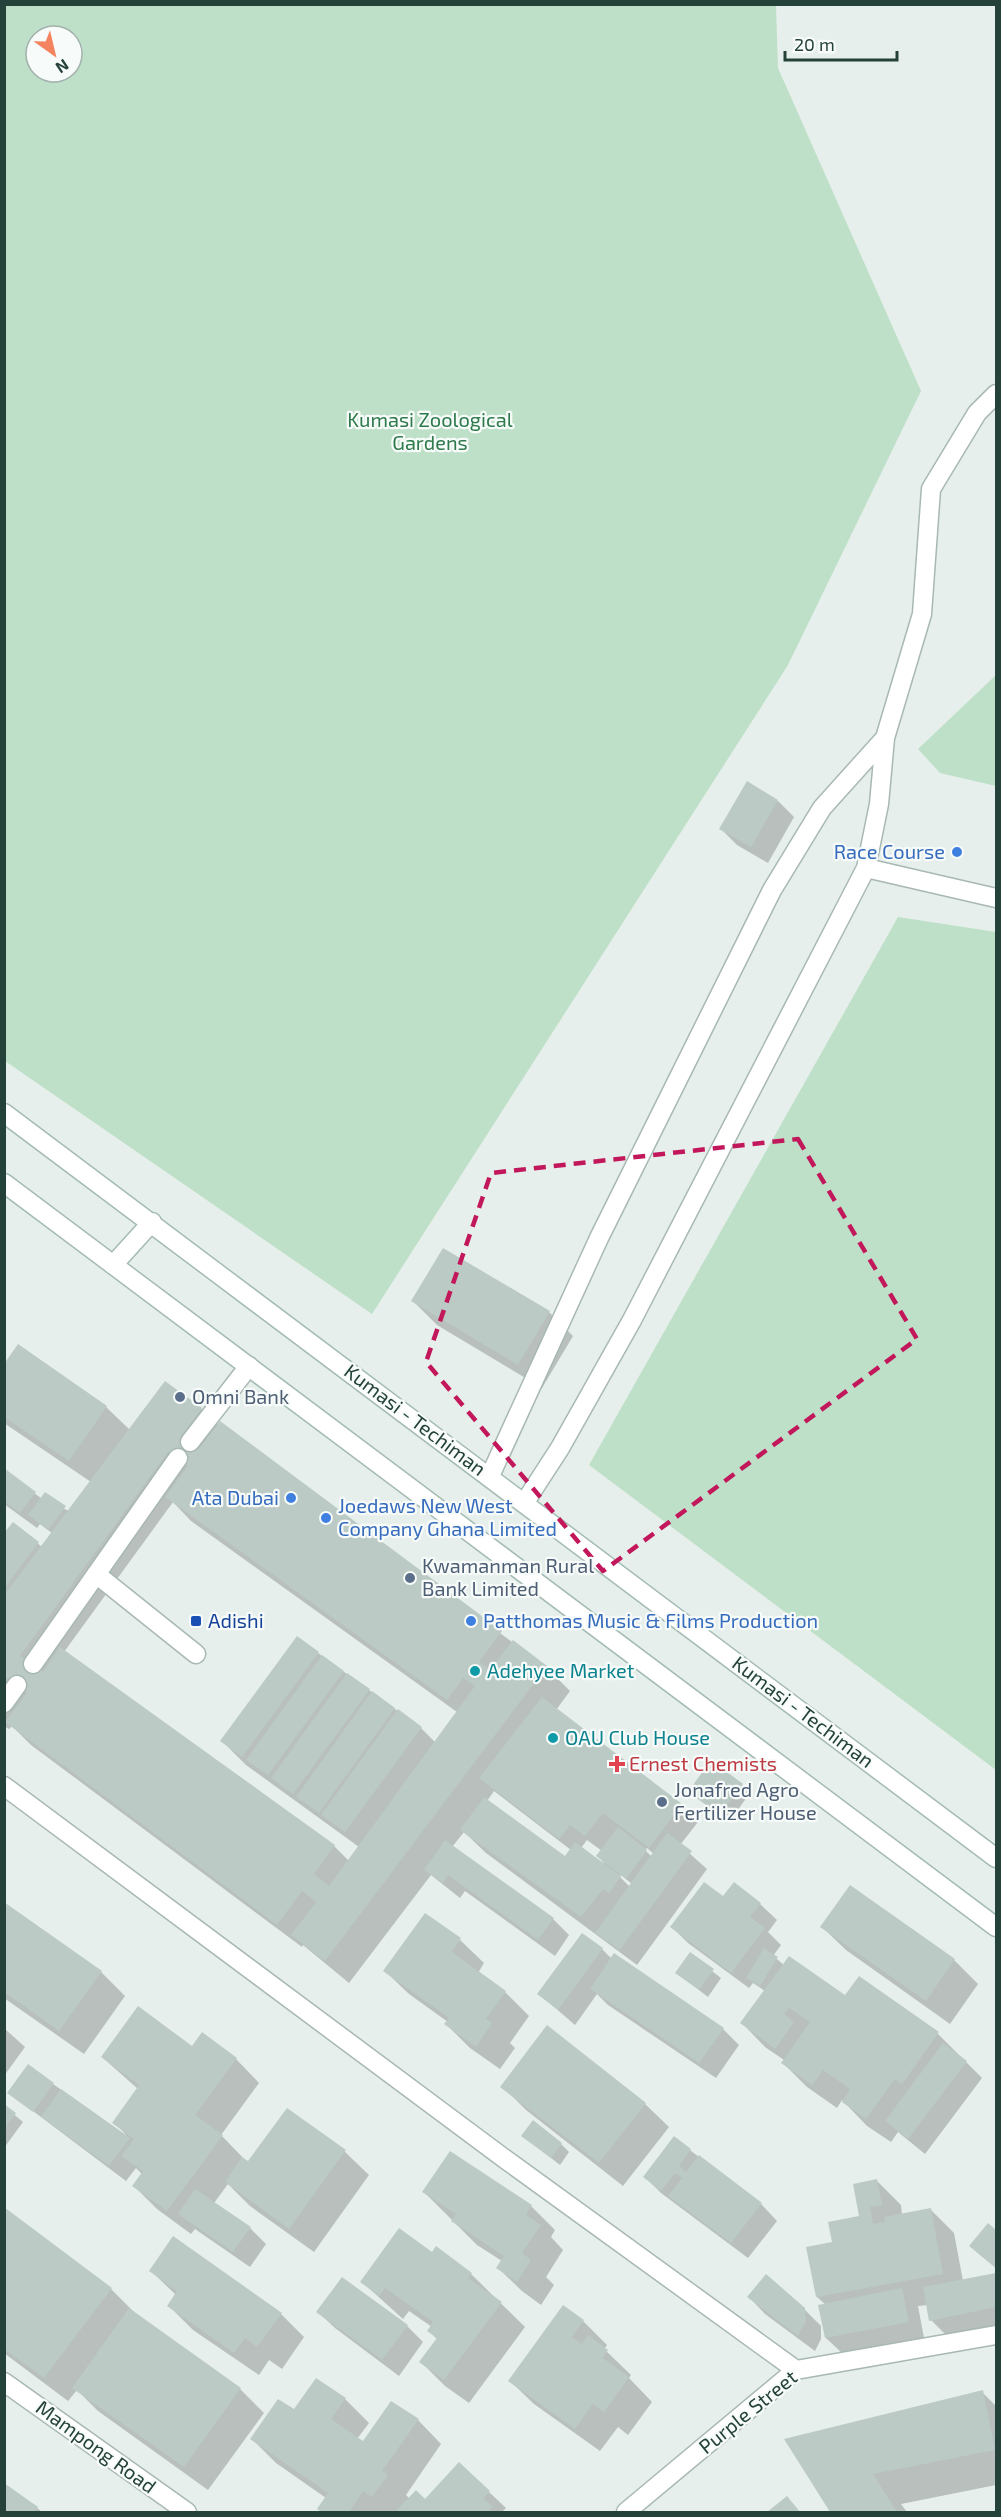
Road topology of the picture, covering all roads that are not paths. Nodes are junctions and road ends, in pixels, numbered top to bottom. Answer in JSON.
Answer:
{"nodes":[{"id":1,"x":996,"y":394,"type":"edge"},
{"id":2,"x":885,"y":738,"type":"junction"},
{"id":3,"x":866,"y":868,"type":"junction"},
{"id":4,"x":996,"y":898,"type":"edge"},
{"id":5,"x":4,"y":1113,"type":"edge"},
{"id":6,"x":4,"y":1183,"type":"edge"},
{"id":7,"x":152,"y":1222,"type":"junction"},
{"id":8,"x":113,"y":1265,"type":"junction"},
{"id":9,"x":249,"y":1366,"type":"junction"},
{"id":10,"x":190,"y":1442,"type":"dead end"},
{"id":11,"x":178,"y":1458,"type":"dead end"},
{"id":12,"x":490,"y":1476,"type":"junction"},
{"id":13,"x":525,"y":1502,"type":"junction"},
{"id":14,"x":96,"y":1574,"type":"junction"},
{"id":15,"x":196,"y":1654,"type":"dead end"},
{"id":16,"x":33,"y":1664,"type":"dead end"},
{"id":17,"x":17,"y":1685,"type":"dead end"},
{"id":18,"x":4,"y":1703,"type":"edge"},
{"id":19,"x":4,"y":1786,"type":"edge"},
{"id":20,"x":996,"y":1858,"type":"edge"},
{"id":21,"x":996,"y":1927,"type":"edge"},
{"id":22,"x":996,"y":2335,"type":"edge"},
{"id":23,"x":796,"y":2370,"type":"junction"},
{"id":24,"x":4,"y":2382,"type":"edge"},
{"id":25,"x":187,"y":2512,"type":"edge"},
{"id":26,"x":626,"y":2512,"type":"edge"}],
"edges":[{"from":1,"to":2,"type":"street"},
{"from":2,"to":3,"type":"street"},
{"from":2,"to":12,"type":"street"},
{"from":3,"to":4,"type":"street"},
{"from":3,"to":13,"type":"street"},
{"from":5,"to":7,"type":"street","name":"Kumasi - Techiman"},
{"from":6,"to":8,"type":"street"},
{"from":7,"to":8,"type":"street"},
{"from":7,"to":12,"type":"street","name":"Kumasi - Techiman"},
{"from":8,"to":9,"type":"street"},
{"from":9,"to":10,"type":"street"},
{"from":9,"to":21,"type":"street"},
{"from":11,"to":14,"type":"street"},
{"from":12,"to":13,"type":"street","name":"Kumasi - Techiman"},
{"from":13,"to":20,"type":"street","name":"Kumasi - Techiman"},
{"from":14,"to":15,"type":"street"},
{"from":14,"to":16,"type":"street"},
{"from":17,"to":18,"type":"street"},
{"from":19,"to":23,"type":"street"},
{"from":22,"to":23,"type":"street","name":"Purple Street"},
{"from":23,"to":26,"type":"street","name":"Purple Street"},
{"from":24,"to":25,"type":"street","name":"Mampong Road"}]}
